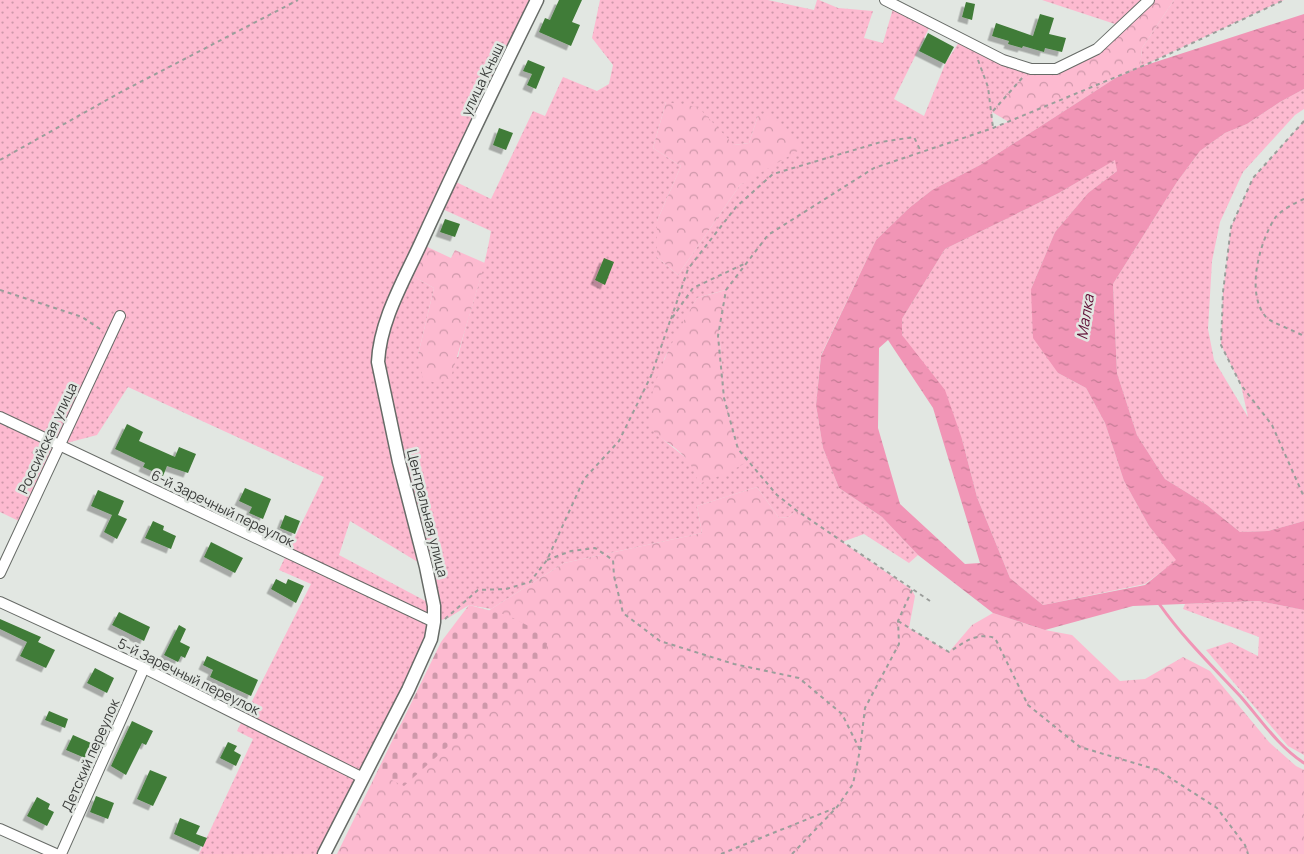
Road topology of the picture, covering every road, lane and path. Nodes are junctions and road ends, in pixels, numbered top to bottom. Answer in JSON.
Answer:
{"nodes":[{"id":1,"x":298,"y":0,"type":"edge"},
{"id":2,"x":537,"y":0,"type":"edge"},
{"id":3,"x":884,"y":0,"type":"edge"},
{"id":4,"x":1149,"y":0,"type":"edge"},
{"id":5,"x":1284,"y":0,"type":"edge"},
{"id":6,"x":970,"y":44,"type":"junction"},
{"id":7,"x":1031,"y":69,"type":"junction"},
{"id":8,"x":992,"y":112,"type":"junction"},
{"id":9,"x":1304,"y":121,"type":"edge"},
{"id":10,"x":993,"y":128,"type":"junction"},
{"id":11,"x":921,"y":152,"type":"junction"},
{"id":12,"x":0,"y":160,"type":"edge"},
{"id":13,"x":454,"y":170,"type":"joint"},
{"id":14,"x":1304,"y":200,"type":"edge"},
{"id":15,"x":746,"y":263,"type":"junction"},
{"id":16,"x":0,"y":290,"type":"edge"},
{"id":17,"x":120,"y":316,"type":"dead end"},
{"id":18,"x":670,"y":321,"type":"junction"},
{"id":19,"x":1304,"y":336,"type":"edge"},
{"id":20,"x":110,"y":338,"type":"junction"},
{"id":21,"x":0,"y":417,"type":"edge"},
{"id":22,"x":59,"y":444,"type":"junction"},
{"id":23,"x":1304,"y":497,"type":"edge"},
{"id":24,"x":547,"y":560,"type":"junction"},
{"id":25,"x":0,"y":573,"type":"edge"},
{"id":26,"x":912,"y":590,"type":"junction"},
{"id":27,"x":930,"y":601,"type":"dead end"},
{"id":28,"x":0,"y":602,"type":"edge"},
{"id":29,"x":898,"y":621,"type":"junction"},
{"id":30,"x":434,"y":622,"type":"junction"},
{"id":31,"x":144,"y":668,"type":"junction"},
{"id":32,"x":860,"y":750,"type":"junction"},
{"id":33,"x":363,"y":778,"type":"junction"},
{"id":34,"x":837,"y":807,"type":"junction"},
{"id":35,"x":0,"y":829,"type":"edge"},
{"id":36,"x":56,"y":854,"type":"edge"},
{"id":37,"x":61,"y":854,"type":"edge"},
{"id":38,"x":324,"y":854,"type":"edge"},
{"id":39,"x":721,"y":854,"type":"edge"},
{"id":40,"x":792,"y":854,"type":"edge"},
{"id":41,"x":1248,"y":854,"type":"edge"}],
"edges":[{"from":1,"to":12,"type":"path"},
{"from":2,"to":13,"type":"street","name":"улица Кныш"},
{"from":3,"to":6,"type":"street"},
{"from":4,"to":7,"type":"street"},
{"from":5,"to":10,"type":"path"},
{"from":6,"to":7,"type":"street"},
{"from":6,"to":8,"type":"path"},
{"from":7,"to":8,"type":"path"},
{"from":8,"to":10,"type":"path"},
{"from":9,"to":23,"type":"path"},
{"from":10,"to":11,"type":"path"},
{"from":11,"to":15,"type":"path"},
{"from":11,"to":18,"type":"path"},
{"from":13,"to":30,"type":"street","name":"Центральная улица"},
{"from":14,"to":19,"type":"path"},
{"from":15,"to":18,"type":"path"},
{"from":15,"to":26,"type":"path"},
{"from":16,"to":20,"type":"path"},
{"from":17,"to":20,"type":"street","name":"Российская улица"},
{"from":18,"to":24,"type":"path"},
{"from":20,"to":22,"type":"street","name":"Российская улица"},
{"from":21,"to":22,"type":"street","name":"6-й Заречный переулок"},
{"from":22,"to":25,"type":"street","name":"Российская улица"},
{"from":22,"to":30,"type":"street","name":"6-й Заречный переулок"},
{"from":24,"to":30,"type":"path"},
{"from":24,"to":32,"type":"path"},
{"from":26,"to":27,"type":"path"},
{"from":26,"to":29,"type":"path"},
{"from":28,"to":31,"type":"street","name":"5-й Заречный переулок"},
{"from":29,"to":32,"type":"path"},
{"from":29,"to":41,"type":"path"},
{"from":30,"to":33,"type":"street","name":"Центральная улица"},
{"from":31,"to":33,"type":"street","name":"5-й Заречный переулок"},
{"from":31,"to":37,"type":"street","name":"Детский переулок"},
{"from":32,"to":34,"type":"path"},
{"from":33,"to":38,"type":"street","name":"Центральная улица"},
{"from":34,"to":39,"type":"path"},
{"from":34,"to":40,"type":"path"},
{"from":35,"to":36,"type":"street"}]}
